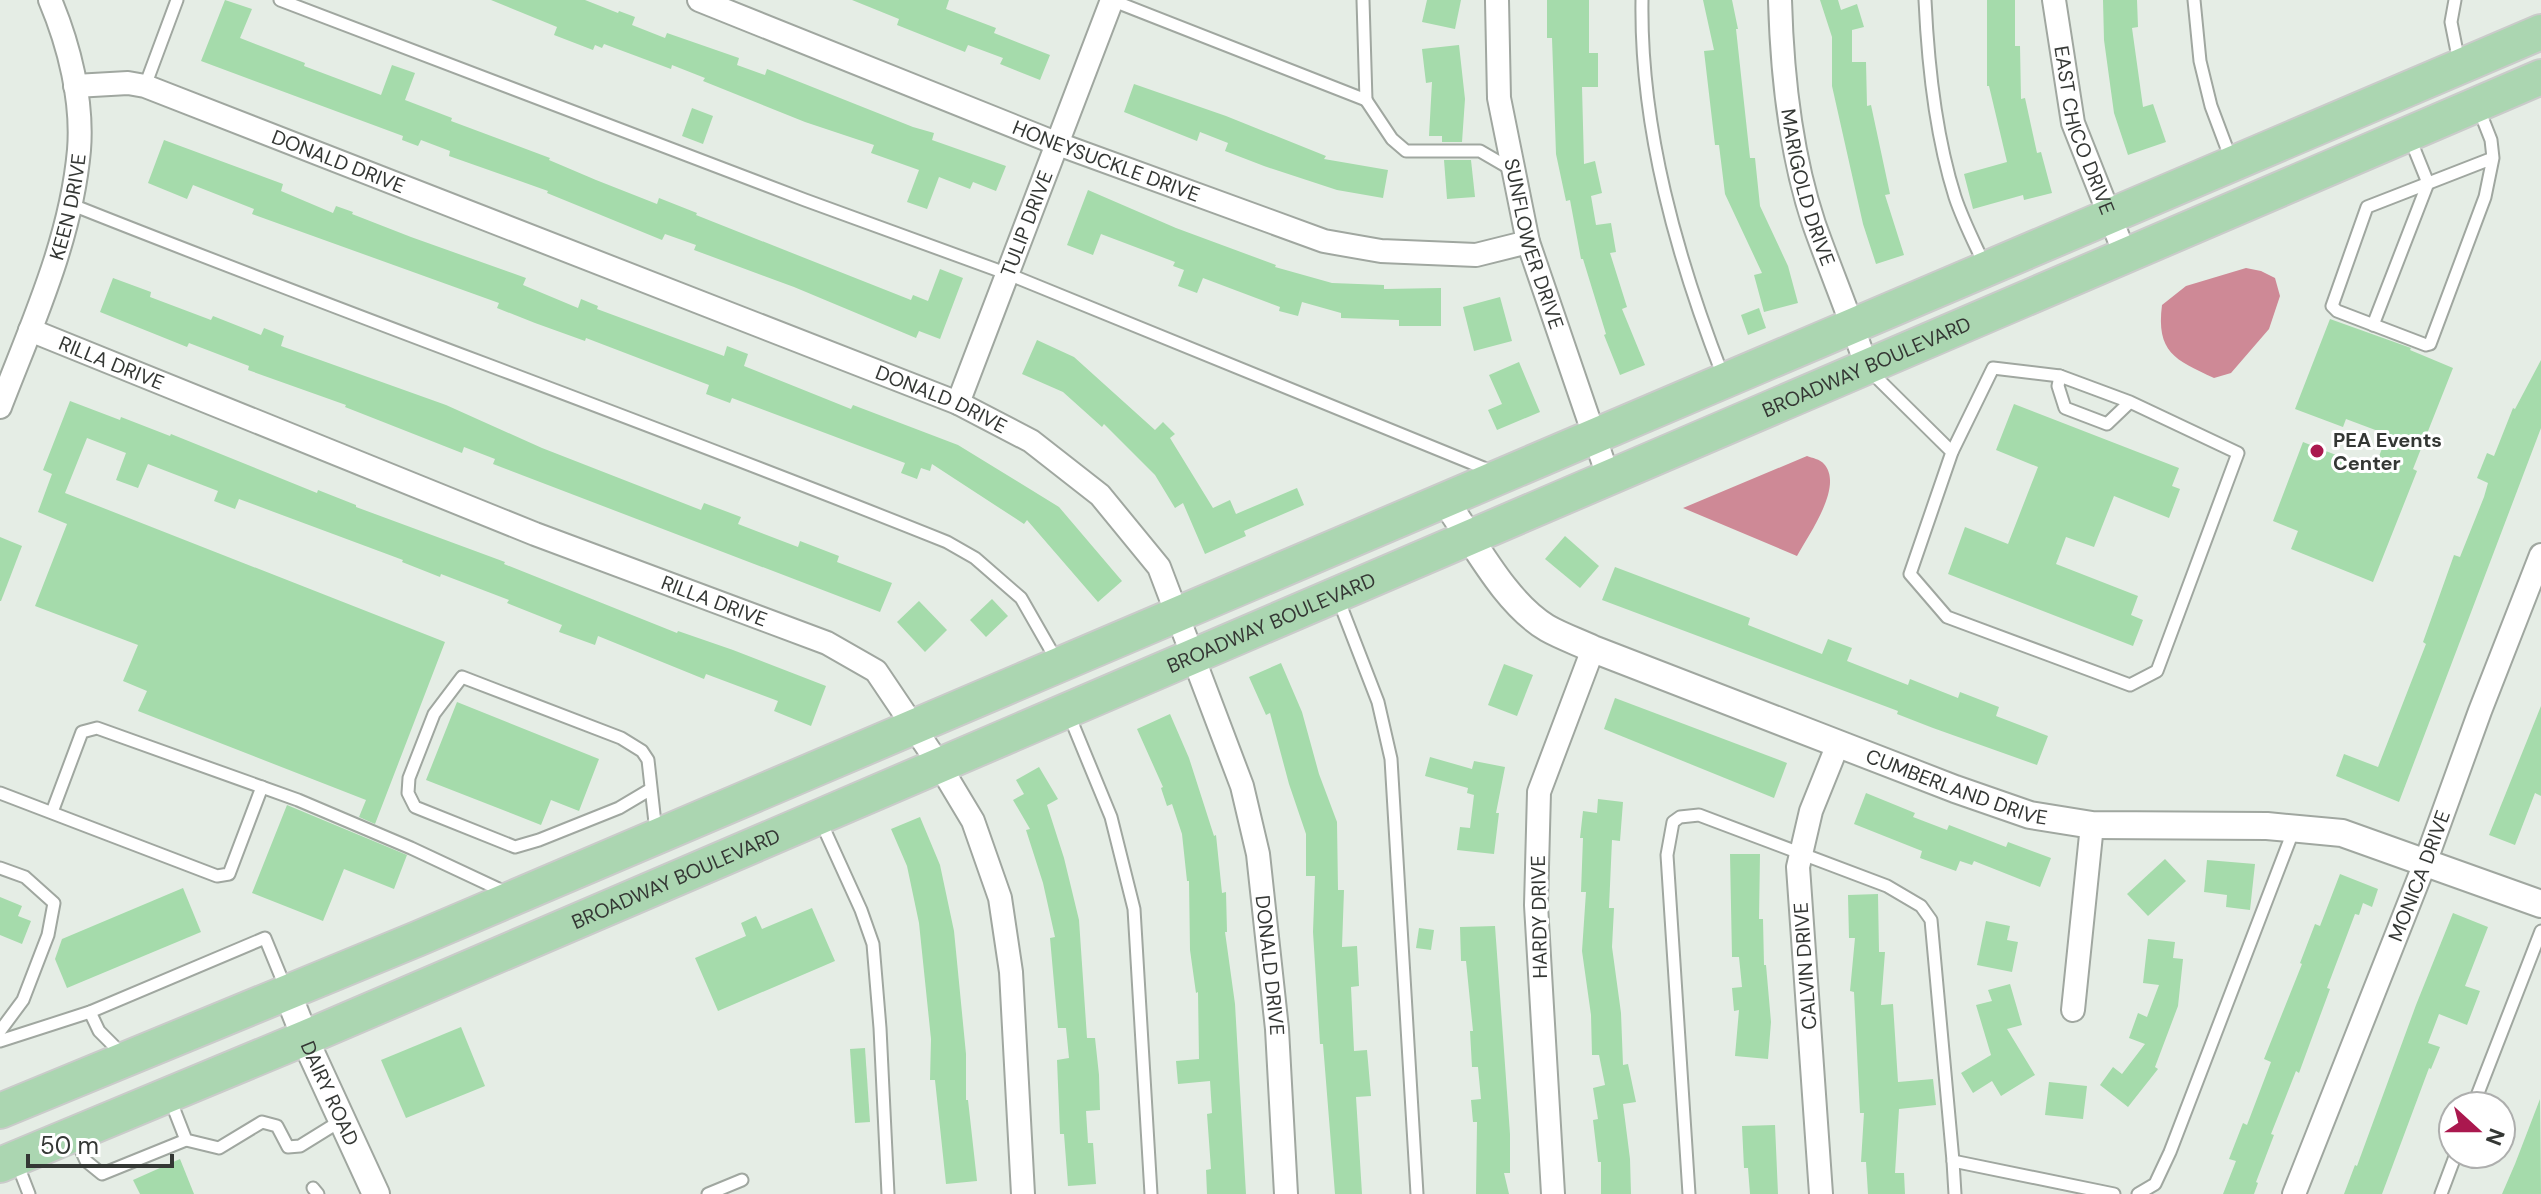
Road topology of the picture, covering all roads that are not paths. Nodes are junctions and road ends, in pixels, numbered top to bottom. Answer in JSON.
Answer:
{"nodes":[{"id":1,"x":50,"y":0,"type":"edge"},
{"id":2,"x":177,"y":0,"type":"edge"},
{"id":3,"x":280,"y":0,"type":"edge"},
{"id":4,"x":699,"y":0,"type":"edge"},
{"id":5,"x":1112,"y":0,"type":"edge"},
{"id":6,"x":1363,"y":0,"type":"edge"},
{"id":7,"x":1497,"y":0,"type":"edge"},
{"id":8,"x":1642,"y":0,"type":"edge"},
{"id":9,"x":1780,"y":0,"type":"edge"},
{"id":10,"x":1925,"y":0,"type":"edge"},
{"id":11,"x":2054,"y":0,"type":"edge"},
{"id":12,"x":2194,"y":0,"type":"edge"},
{"id":13,"x":2455,"y":0,"type":"edge"},
{"id":14,"x":2541,"y":32,"type":"edge"},
{"id":15,"x":2460,"y":68,"type":"junction"},
{"id":16,"x":2541,"y":77,"type":"edge"},
{"id":17,"x":75,"y":86,"type":"junction"},
{"id":18,"x":145,"y":86,"type":"junction"},
{"id":19,"x":1366,"y":100,"type":"junction"},
{"id":20,"x":2478,"y":106,"type":"junction"},
{"id":21,"x":2409,"y":135,"type":"junction"},
{"id":22,"x":1058,"y":144,"type":"junction"},
{"id":23,"x":2493,"y":158,"type":"junction"},
{"id":24,"x":2233,"y":165,"type":"junction"},
{"id":25,"x":1514,"y":171,"type":"junction"},
{"id":26,"x":2428,"y":183,"type":"junction"},
{"id":27,"x":70,"y":204,"type":"junction"},
{"id":28,"x":2111,"y":217,"type":"junction"},
{"id":29,"x":1528,"y":242,"type":"junction"},
{"id":30,"x":2126,"y":257,"type":"junction"},
{"id":31,"x":1987,"y":270,"type":"junction"},
{"id":32,"x":1008,"y":274,"type":"junction"},
{"id":33,"x":2373,"y":325,"type":"junction"},
{"id":34,"x":1854,"y":327,"type":"junction"},
{"id":35,"x":30,"y":330,"type":"junction"},
{"id":36,"x":1867,"y":368,"type":"junction"},
{"id":37,"x":2060,"y":376,"type":"junction"},
{"id":38,"x":1725,"y":382,"type":"junction"},
{"id":39,"x":2130,"y":402,"type":"junction"},
{"id":40,"x":958,"y":403,"type":"junction"},
{"id":41,"x":0,"y":407,"type":"edge"},
{"id":42,"x":1596,"y":437,"type":"junction"},
{"id":43,"x":1952,"y":452,"type":"junction"},
{"id":44,"x":1504,"y":476,"type":"junction"},
{"id":45,"x":1609,"y":479,"type":"junction"},
{"id":46,"x":1445,"y":501,"type":"junction"},
{"id":47,"x":1472,"y":538,"type":"junction"},
{"id":48,"x":2541,"y":555,"type":"edge"},
{"id":49,"x":1337,"y":596,"type":"junction"},
{"id":50,"x":1177,"y":615,"type":"junction"},
{"id":51,"x":1593,"y":649,"type":"junction"},
{"id":52,"x":1192,"y":658,"type":"junction"},
{"id":53,"x":1059,"y":665,"type":"junction"},
{"id":54,"x":1067,"y":711,"type":"junction"},
{"id":55,"x":914,"y":728,"type":"junction"},
{"id":56,"x":1838,"y":744,"type":"junction"},
{"id":57,"x":940,"y":766,"type":"junction"},
{"id":58,"x":262,"y":787,"type":"junction"},
{"id":59,"x":651,"y":789,"type":"junction"},
{"id":60,"x":0,"y":793,"type":"edge"},
{"id":61,"x":52,"y":812,"type":"junction"},
{"id":62,"x":819,"y":818,"type":"junction"},
{"id":63,"x":2092,"y":825,"type":"junction"},
{"id":64,"x":2294,"y":829,"type":"junction"},
{"id":65,"x":657,"y":837,"type":"junction"},
{"id":66,"x":1802,"y":854,"type":"junction"},
{"id":67,"x":2425,"y":863,"type":"junction"},
{"id":68,"x":0,"y":868,"type":"edge"},
{"id":69,"x":516,"y":897,"type":"junction"},
{"id":70,"x":2541,"y":904,"type":"edge"},
{"id":71,"x":2541,"y":931,"type":"edge"},
{"id":72,"x":287,"y":992,"type":"junction"},
{"id":73,"x":2073,"y":1010,"type":"dead end"},
{"id":74,"x":90,"y":1012,"type":"junction"},
{"id":75,"x":0,"y":1031,"type":"edge"},
{"id":76,"x":305,"y":1038,"type":"junction"},
{"id":77,"x":0,"y":1041,"type":"edge"},
{"id":78,"x":126,"y":1059,"type":"junction"},
{"id":79,"x":2479,"y":1090,"type":"edge"},
{"id":80,"x":169,"y":1095,"type":"junction"},
{"id":81,"x":0,"y":1111,"type":"edge"},
{"id":82,"x":342,"y":1120,"type":"junction"},
{"id":83,"x":74,"y":1134,"type":"junction"},
{"id":84,"x":186,"y":1140,"type":"junction"},
{"id":85,"x":1953,"y":1161,"type":"junction"},
{"id":86,"x":8,"y":1162,"type":"edge"},
{"id":87,"x":2450,"y":1170,"type":"edge"},
{"id":88,"x":742,"y":1180,"type":"dead end"},
{"id":89,"x":29,"y":1194,"type":"edge"},
{"id":90,"x":376,"y":1194,"type":"edge"},
{"id":91,"x":708,"y":1194,"type":"edge"},
{"id":92,"x":888,"y":1194,"type":"edge"},
{"id":93,"x":1023,"y":1194,"type":"edge"},
{"id":94,"x":1151,"y":1194,"type":"edge"},
{"id":95,"x":1286,"y":1194,"type":"edge"},
{"id":96,"x":1417,"y":1194,"type":"edge"},
{"id":97,"x":1553,"y":1194,"type":"edge"},
{"id":98,"x":1689,"y":1194,"type":"edge"},
{"id":99,"x":1821,"y":1194,"type":"edge"},
{"id":100,"x":1955,"y":1194,"type":"edge"},
{"id":101,"x":2114,"y":1194,"type":"edge"},
{"id":102,"x":2138,"y":1194,"type":"edge"},
{"id":103,"x":2294,"y":1194,"type":"edge"},
{"id":104,"x":2441,"y":1194,"type":"edge"}],
"edges":[{"from":1,"to":17,"type":"street","name":"KEEN DRIVE"},
{"from":2,"to":18,"type":"lane"},
{"from":3,"to":32,"type":"lane"},
{"from":4,"to":22,"type":"street","name":"HONEYSUCKLE DRIVE"},
{"from":5,"to":19,"type":"lane"},
{"from":5,"to":22,"type":"street","name":"TULIP DRIVE"},
{"from":6,"to":19,"type":"lane"},
{"from":7,"to":25,"type":"street","name":"SUNFLOWER DRIVE"},
{"from":8,"to":38,"type":"lane"},
{"from":9,"to":34,"type":"street","name":"MARIGOLD DRIVE"},
{"from":10,"to":31,"type":"lane"},
{"from":11,"to":28,"type":"street","name":"EAST CHICO DRIVE"},
{"from":12,"to":24,"type":"lane"},
{"from":13,"to":15,"type":"lane"},
{"from":14,"to":15,"type":"main road"},
{"from":15,"to":20,"type":"main road"},
{"from":15,"to":24,"type":"main road"},
{"from":16,"to":20,"type":"main road","name":"BROADWAY BOULEVARD"},
{"from":17,"to":18,"type":"street","name":"DONALD DRIVE"},
{"from":17,"to":27,"type":"street","name":"KEEN DRIVE"},
{"from":18,"to":40,"type":"street","name":"DONALD DRIVE"},
{"from":19,"to":25,"type":"lane"},
{"from":20,"to":21,"type":"main road","name":"BROADWAY BOULEVARD"},
{"from":20,"to":23,"type":"lane"},
{"from":21,"to":26,"type":"lane"},
{"from":21,"to":30,"type":"main road","name":"BROADWAY BOULEVARD"},
{"from":22,"to":29,"type":"street","name":"HONEYSUCKLE DRIVE"},
{"from":22,"to":32,"type":"street","name":"TULIP DRIVE"},
{"from":23,"to":26,"type":"lane"},
{"from":23,"to":33,"type":"lane"},
{"from":24,"to":28,"type":"main road"},
{"from":25,"to":29,"type":"street","name":"SUNFLOWER DRIVE"},
{"from":26,"to":33,"type":"lane"},
{"from":26,"to":33,"type":"lane"},
{"from":27,"to":35,"type":"street","name":"KEEN DRIVE"},
{"from":27,"to":53,"type":"lane"},
{"from":28,"to":30,"type":"street","name":"EAST CHICO DRIVE"},
{"from":28,"to":31,"type":"main road"},
{"from":29,"to":42,"type":"street","name":"SUNFLOWER DRIVE"},
{"from":30,"to":36,"type":"main road","name":"BROADWAY BOULEVARD"},
{"from":31,"to":34,"type":"main road"},
{"from":32,"to":40,"type":"street","name":"TULIP DRIVE"},
{"from":32,"to":44,"type":"lane"},
{"from":34,"to":36,"type":"street","name":"MARIGOLD DRIVE"},
{"from":34,"to":38,"type":"main road"},
{"from":35,"to":41,"type":"street","name":"KEEN DRIVE"},
{"from":35,"to":55,"type":"street","name":"RILLA DRIVE"},
{"from":36,"to":43,"type":"lane"},
{"from":36,"to":45,"type":"main road","name":"BROADWAY BOULEVARD"},
{"from":37,"to":39,"type":"lane"},
{"from":37,"to":39,"type":"lane"},
{"from":37,"to":43,"type":"lane"},
{"from":38,"to":42,"type":"main road"},
{"from":39,"to":43,"type":"lane"},
{"from":40,"to":50,"type":"street","name":"DONALD DRIVE"},
{"from":42,"to":44,"type":"main road"},
{"from":42,"to":45,"type":"street","name":"SUNFLOWER DRIVE"},
{"from":44,"to":46,"type":"main road"},
{"from":45,"to":47,"type":"main road","name":"BROADWAY BOULEVARD"},
{"from":46,"to":47,"type":"street","name":"CUMBERLAND DRIVE"},
{"from":46,"to":50,"type":"main road"},
{"from":47,"to":49,"type":"main road","name":"BROADWAY BOULEVARD"},
{"from":47,"to":51,"type":"street","name":"CUMBERLAND DRIVE"},
{"from":48,"to":67,"type":"street","name":"MONICA DRIVE"},
{"from":49,"to":52,"type":"main road","name":"BROADWAY BOULEVARD"},
{"from":49,"to":96,"type":"lane"},
{"from":50,"to":52,"type":"street","name":"DONALD DRIVE"},
{"from":50,"to":53,"type":"main road"},
{"from":51,"to":56,"type":"street","name":"CUMBERLAND DRIVE"},
{"from":51,"to":97,"type":"street","name":"HARDY DRIVE"},
{"from":52,"to":54,"type":"main road","name":"BROADWAY BOULEVARD"},
{"from":52,"to":95,"type":"street","name":"DONALD DRIVE"},
{"from":53,"to":55,"type":"main road"},
{"from":54,"to":57,"type":"main road","name":"BROADWAY BOULEVARD"},
{"from":54,"to":94,"type":"lane"},
{"from":55,"to":57,"type":"street","name":"RILLA DRIVE"},
{"from":55,"to":65,"type":"main road"},
{"from":56,"to":63,"type":"street","name":"CUMBERLAND DRIVE"},
{"from":56,"to":66,"type":"street","name":"CALVIN DRIVE"},
{"from":57,"to":62,"type":"main road","name":"BROADWAY BOULEVARD"},
{"from":57,"to":93,"type":"street","name":"RILLA DRIVE"},
{"from":58,"to":61,"type":"lane"},
{"from":58,"to":61,"type":"lane"},
{"from":58,"to":69,"type":"lane"},
{"from":59,"to":59,"type":"lane"},
{"from":59,"to":65,"type":"lane"},
{"from":60,"to":61,"type":"lane"},
{"from":62,"to":76,"type":"main road","name":"BROADWAY BOULEVARD"},
{"from":62,"to":92,"type":"lane"},
{"from":63,"to":64,"type":"street","name":"CUMBERLAND DRIVE"},
{"from":63,"to":73,"type":"street"},
{"from":64,"to":67,"type":"street","name":"CUMBERLAND DRIVE"},
{"from":64,"to":102,"type":"lane"},
{"from":65,"to":69,"type":"main road"},
{"from":66,"to":85,"type":"lane"},
{"from":66,"to":98,"type":"lane"},
{"from":66,"to":99,"type":"street","name":"CALVIN DRIVE"},
{"from":67,"to":70,"type":"street","name":"CUMBERLAND DRIVE"},
{"from":67,"to":103,"type":"street","name":"MONICA DRIVE"},
{"from":68,"to":75,"type":"lane"},
{"from":69,"to":72,"type":"main road"},
{"from":71,"to":79,"type":"lane"},
{"from":72,"to":74,"type":"lane"},
{"from":72,"to":76,"type":"street","name":"DAIRY ROAD"},
{"from":72,"to":78,"type":"main road"},
{"from":74,"to":77,"type":"lane"},
{"from":74,"to":78,"type":"lane"},
{"from":76,"to":80,"type":"main road","name":"BROADWAY BOULEVARD"},
{"from":76,"to":82,"type":"street","name":"DAIRY ROAD"},
{"from":78,"to":81,"type":"main road"},
{"from":80,"to":83,"type":"main road","name":"BROADWAY BOULEVARD"},
{"from":80,"to":84,"type":"lane"},
{"from":82,"to":84,"type":"lane"},
{"from":82,"to":90,"type":"street","name":"DAIRY ROAD"},
{"from":83,"to":84,"type":"lane"},
{"from":83,"to":86,"type":"main road","name":"BROADWAY BOULEVARD"},
{"from":85,"to":100,"type":"lane"},
{"from":85,"to":101,"type":"lane"},
{"from":86,"to":89,"type":"lane"},
{"from":87,"to":104,"type":"lane"},
{"from":88,"to":91,"type":"lane"}]}
